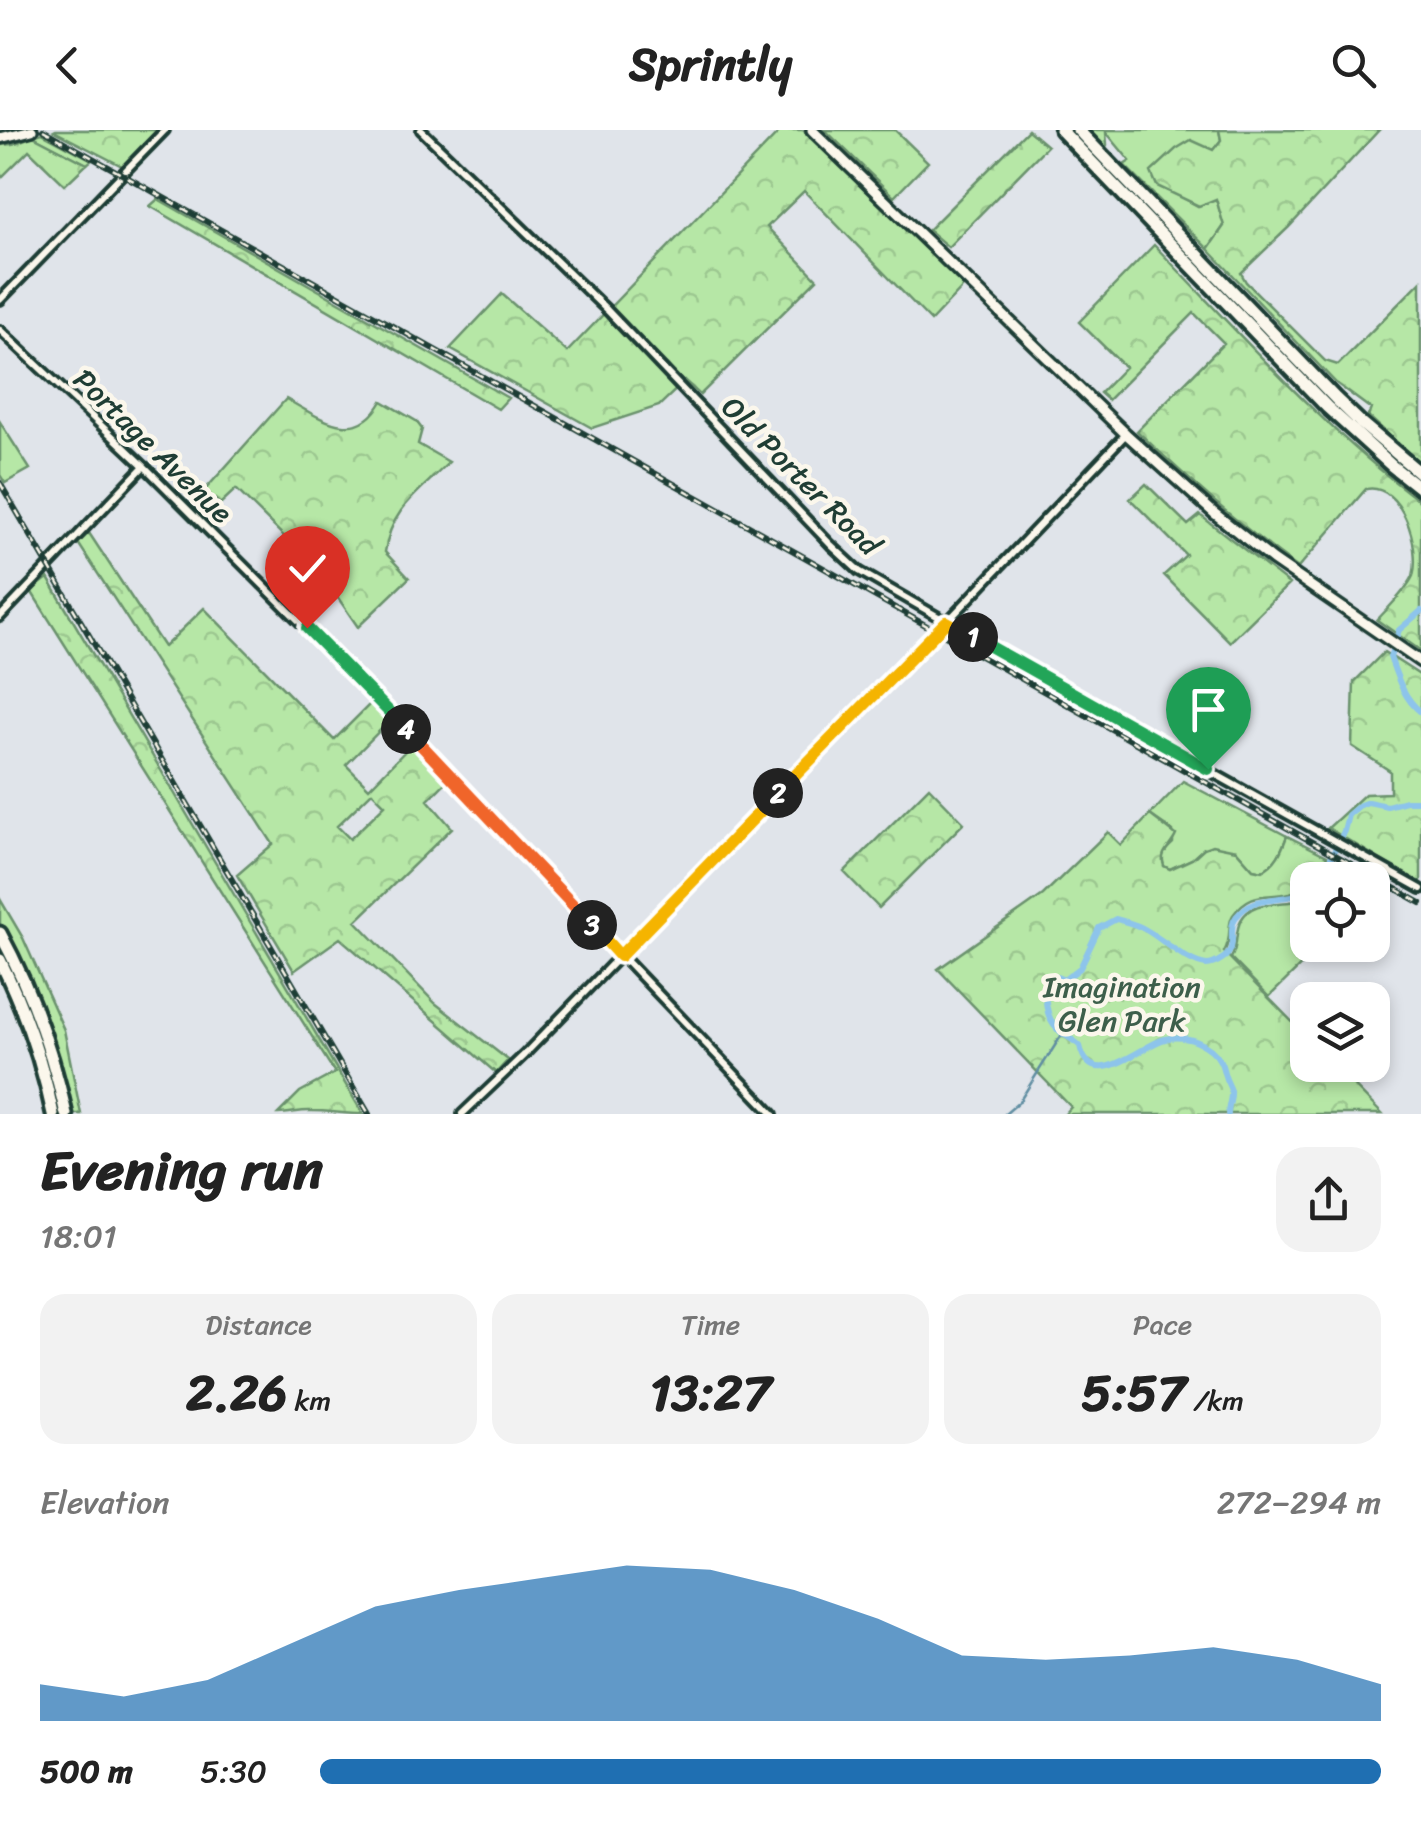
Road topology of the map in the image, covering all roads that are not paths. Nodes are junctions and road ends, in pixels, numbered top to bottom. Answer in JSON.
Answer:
{"nodes":[{"id":1,"x":165,"y":130,"type":"edge"},
{"id":2,"x":420,"y":130,"type":"edge"},
{"id":3,"x":812,"y":130,"type":"edge"},
{"id":4,"x":1061,"y":130,"type":"edge"},
{"id":5,"x":1078,"y":130,"type":"edge"},
{"id":6,"x":27,"y":131,"type":"edge"},
{"id":7,"x":0,"y":138,"type":"edge"},
{"id":8,"x":0,"y":300,"type":"edge"},
{"id":9,"x":0,"y":330,"type":"edge"},
{"id":10,"x":1126,"y":434,"type":"junction"},
{"id":11,"x":144,"y":466,"type":"junction"},
{"id":12,"x":1421,"y":474,"type":"edge"},
{"id":13,"x":1421,"y":489,"type":"edge"},
{"id":14,"x":0,"y":617,"type":"edge"},
{"id":15,"x":946,"y":622,"type":"junction"},
{"id":16,"x":1421,"y":662,"type":"edge"},
{"id":17,"x":1421,"y":889,"type":"edge"},
{"id":18,"x":0,"y":933,"type":"edge"},
{"id":19,"x":620,"y":956,"type":"junction"},
{"id":20,"x":0,"y":960,"type":"edge"},
{"id":21,"x":53,"y":1114,"type":"edge"},
{"id":22,"x":66,"y":1114,"type":"edge"},
{"id":23,"x":462,"y":1114,"type":"edge"},
{"id":24,"x":773,"y":1114,"type":"edge"}],
"edges":[{"from":1,"to":8,"type":"street"},
{"from":2,"to":15,"type":"street","name":"Old Porter Road"},
{"from":3,"to":10,"type":"main road"},
{"from":4,"to":13,"type":"highway"},
{"from":5,"to":12,"type":"highway"},
{"from":6,"to":7,"type":"main road"},
{"from":9,"to":11,"type":"street","name":"Portage Avenue"},
{"from":10,"to":15,"type":"street"},
{"from":10,"to":16,"type":"main road"},
{"from":11,"to":14,"type":"street"},
{"from":11,"to":19,"type":"street","name":"Portage Avenue"},
{"from":15,"to":17,"type":"street","name":"Old Porter Road"},
{"from":15,"to":19,"type":"street"},
{"from":18,"to":22,"type":"highway"},
{"from":19,"to":23,"type":"street"},
{"from":19,"to":24,"type":"street","name":"Portage Avenue"},
{"from":20,"to":21,"type":"highway"}]}
